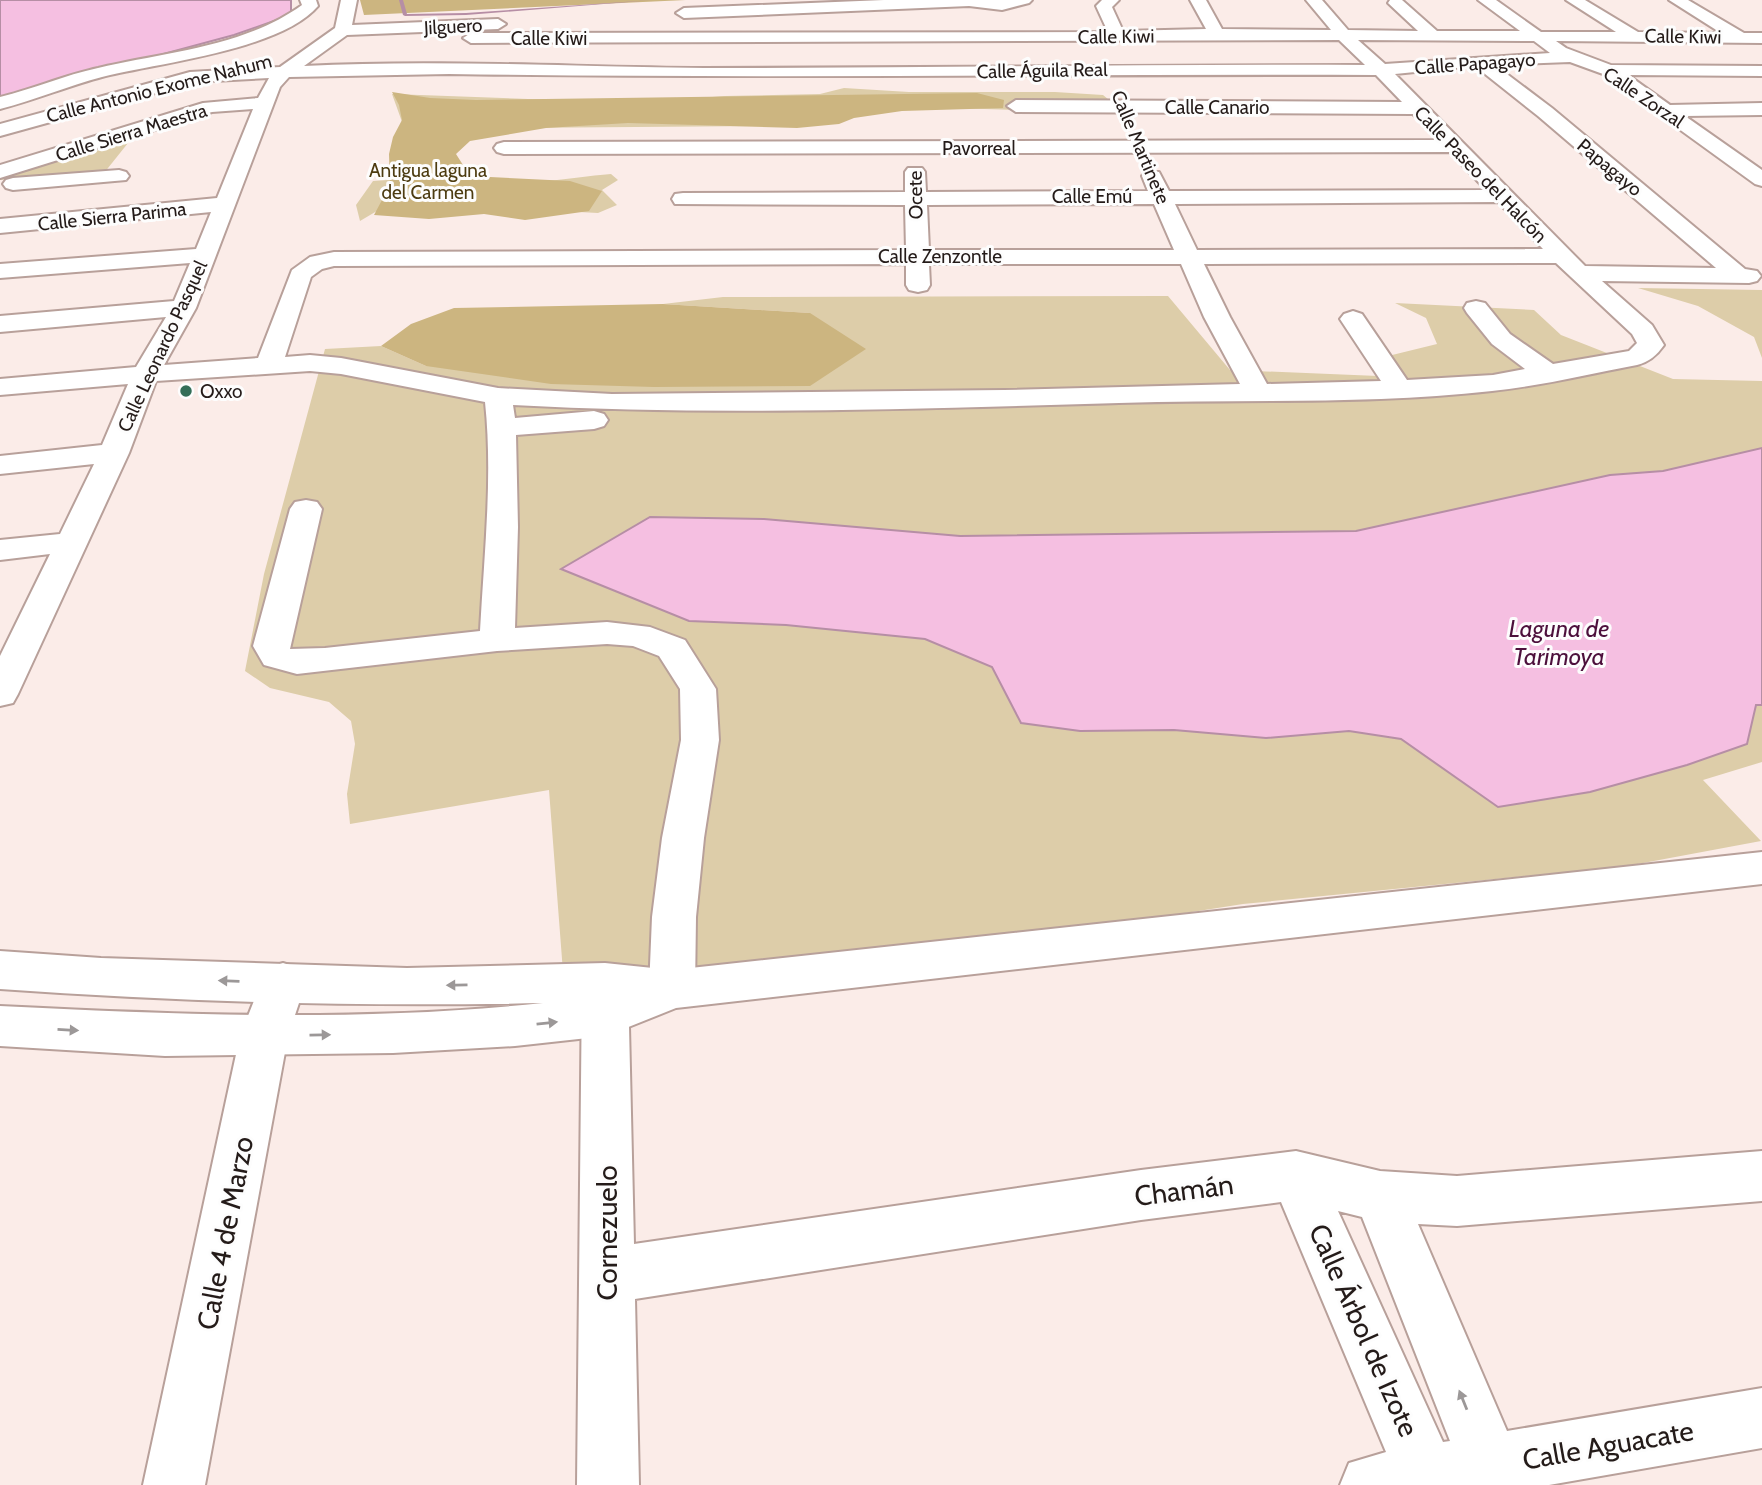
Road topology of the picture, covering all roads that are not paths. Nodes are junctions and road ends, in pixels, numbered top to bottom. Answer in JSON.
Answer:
{"nodes":[{"id":1,"x":308,"y":0,"type":"edge"},
{"id":2,"x":349,"y":0,"type":"edge"},
{"id":3,"x":1024,"y":0,"type":"edge"},
{"id":4,"x":1198,"y":0,"type":"edge"},
{"id":5,"x":1314,"y":0,"type":"edge"},
{"id":6,"x":1486,"y":0,"type":"edge"},
{"id":7,"x":1574,"y":0,"type":"edge"},
{"id":8,"x":1677,"y":0,"type":"edge"},
{"id":9,"x":1102,"y":3,"type":"edge"},
{"id":10,"x":1396,"y":3,"type":"dead end"},
{"id":11,"x":1002,"y":5,"type":"junction"},
{"id":12,"x":905,"y":6,"type":"junction"},
{"id":13,"x":724,"y":11,"type":"junction"},
{"id":14,"x":671,"y":14,"type":"dead end"},
{"id":15,"x":525,"y":22,"type":"dead end"},
{"id":16,"x":343,"y":30,"type":"junction"},
{"id":17,"x":465,"y":33,"type":"junction"},
{"id":18,"x":1217,"y":34,"type":"junction"},
{"id":19,"x":1632,"y":35,"type":"junction"},
{"id":20,"x":1117,"y":36,"type":"junction"},
{"id":21,"x":1344,"y":36,"type":"junction"},
{"id":22,"x":1534,"y":36,"type":"junction"},
{"id":23,"x":1697,"y":36,"type":"junction"},
{"id":24,"x":712,"y":37,"type":"junction"},
{"id":25,"x":901,"y":37,"type":"junction"},
{"id":26,"x":1011,"y":37,"type":"junction"},
{"id":27,"x":1097,"y":37,"type":"junction"},
{"id":28,"x":1435,"y":37,"type":"junction"},
{"id":29,"x":1740,"y":37,"type":"junction"},
{"id":30,"x":1762,"y":38,"type":"edge"},
{"id":31,"x":319,"y":49,"type":"junction"},
{"id":32,"x":1568,"y":57,"type":"junction"},
{"id":33,"x":1479,"y":61,"type":"junction"},
{"id":34,"x":1109,"y":69,"type":"junction"},
{"id":35,"x":1381,"y":70,"type":"junction"},
{"id":36,"x":1609,"y":70,"type":"junction"},
{"id":37,"x":444,"y":72,"type":"junction"},
{"id":38,"x":904,"y":72,"type":"junction"},
{"id":39,"x":284,"y":73,"type":"junction"},
{"id":40,"x":704,"y":73,"type":"junction"},
{"id":41,"x":1759,"y":73,"type":"edge"},
{"id":42,"x":190,"y":77,"type":"junction"},
{"id":43,"x":0,"y":103,"type":"edge"},
{"id":44,"x":264,"y":103,"type":"junction"},
{"id":45,"x":1016,"y":106,"type":"dead end"},
{"id":46,"x":1122,"y":106,"type":"junction"},
{"id":47,"x":1417,"y":108,"type":"junction"},
{"id":48,"x":1762,"y":109,"type":"edge"},
{"id":49,"x":1666,"y":111,"type":"junction"},
{"id":50,"x":148,"y":127,"type":"junction"},
{"id":51,"x":0,"y":130,"type":"edge"},
{"id":52,"x":1455,"y":146,"type":"junction"},
{"id":53,"x":914,"y":147,"type":"junction"},
{"id":54,"x":1141,"y":147,"type":"junction"},
{"id":55,"x":504,"y":148,"type":"dead end"},
{"id":56,"x":697,"y":149,"type":"junction"},
{"id":57,"x":0,"y":172,"type":"edge"},
{"id":58,"x":119,"y":176,"type":"junction"},
{"id":59,"x":1762,"y":180,"type":"edge"},
{"id":60,"x":0,"y":185,"type":"edge"},
{"id":61,"x":1160,"y":196,"type":"junction"},
{"id":62,"x":1502,"y":196,"type":"junction"},
{"id":63,"x":915,"y":197,"type":"junction"},
{"id":64,"x":683,"y":200,"type":"junction"},
{"id":65,"x":224,"y":204,"type":"junction"},
{"id":66,"x":91,"y":219,"type":"junction"},
{"id":67,"x":0,"y":226,"type":"edge"},
{"id":68,"x":672,"y":237,"type":"junction"},
{"id":69,"x":204,"y":255,"type":"junction"},
{"id":70,"x":1188,"y":256,"type":"junction"},
{"id":71,"x":1562,"y":256,"type":"junction"},
{"id":72,"x":917,"y":257,"type":"junction"},
{"id":73,"x":0,"y":271,"type":"edge"},
{"id":74,"x":1579,"y":273,"type":"junction"},
{"id":75,"x":1751,"y":276,"type":"edge"},
{"id":76,"x":918,"y":285,"type":"dead end"},
{"id":77,"x":1476,"y":308,"type":"dead end"},
{"id":78,"x":184,"y":309,"type":"junction"},
{"id":79,"x":1353,"y":319,"type":"dead end"},
{"id":80,"x":0,"y":324,"type":"edge"},
{"id":81,"x":269,"y":364,"type":"junction"},
{"id":82,"x":1548,"y":373,"type":"junction"},
{"id":83,"x":145,"y":374,"type":"junction"},
{"id":84,"x":0,"y":387,"type":"edge"},
{"id":85,"x":1399,"y":388,"type":"junction"},
{"id":86,"x":1259,"y":393,"type":"junction"},
{"id":87,"x":498,"y":396,"type":"junction"},
{"id":88,"x":659,"y":403,"type":"junction"},
{"id":89,"x":502,"y":428,"type":"junction"},
{"id":90,"x":114,"y":453,"type":"junction"},
{"id":91,"x":0,"y":464,"type":"edge"},
{"id":92,"x":306,"y":509,"type":"dead end"},
{"id":93,"x":73,"y":542,"type":"junction"},
{"id":94,"x":0,"y":550,"type":"edge"},
{"id":95,"x":497,"y":640,"type":"junction"},
{"id":96,"x":12,"y":645,"type":"edge"},
{"id":97,"x":0,"y":694,"type":"edge"},
{"id":98,"x":1762,"y":868,"type":"edge"},
{"id":99,"x":0,"y":970,"type":"edge"},
{"id":100,"x":283,"y":982,"type":"junction"},
{"id":101,"x":672,"y":989,"type":"junction"},
{"id":102,"x":605,"y":999,"type":"junction"},
{"id":103,"x":0,"y":1026,"type":"edge"},
{"id":104,"x":264,"y":1036,"type":"junction"},
{"id":105,"x":1296,"y":1176,"type":"junction"},
{"id":106,"x":1762,"y":1176,"type":"edge"},
{"id":107,"x":1380,"y":1196,"type":"junction"},
{"id":108,"x":607,"y":1276,"type":"junction"},
{"id":109,"x":1762,"y":1418,"type":"edge"},
{"id":110,"x":1495,"y":1475,"type":"edge"},
{"id":111,"x":1410,"y":1482,"type":"edge"},
{"id":112,"x":174,"y":1485,"type":"edge"},
{"id":113,"x":608,"y":1485,"type":"edge"}],
"edges":[{"from":1,"to":43,"type":"street"},
{"from":2,"to":16,"type":"street"},
{"from":3,"to":11,"type":"street"},
{"from":4,"to":18,"type":"street"},
{"from":5,"to":21,"type":"street","name":"Calle Paseo del Halcón"},
{"from":6,"to":22,"type":"street","name":"Calle Zorzal"},
{"from":7,"to":19,"type":"street"},
{"from":8,"to":29,"type":"street"},
{"from":9,"to":20,"type":"street"},
{"from":10,"to":28,"type":"street"},
{"from":11,"to":12,"type":"street"},
{"from":11,"to":26,"type":"street"},
{"from":12,"to":13,"type":"street"},
{"from":12,"to":25,"type":"street"},
{"from":13,"to":14,"type":"street"},
{"from":13,"to":24,"type":"street"},
{"from":15,"to":17,"type":"street","name":"Jilguero"},
{"from":16,"to":17,"type":"street","name":"Jilguero"},
{"from":16,"to":31,"type":"street","name":"Calle Leonardo Pasquel"},
{"from":17,"to":24,"type":"street","name":"Calle Kiwi"},
{"from":17,"to":37,"type":"street"},
{"from":18,"to":20,"type":"street","name":"Calle Kiwi"},
{"from":18,"to":21,"type":"street","name":"Calle Kiwi"},
{"from":19,"to":22,"type":"street","name":"Calle Kiwi"},
{"from":19,"to":23,"type":"street","name":"Calle Kiwi"},
{"from":20,"to":27,"type":"street","name":"Calle Kiwi"},
{"from":21,"to":28,"type":"street","name":"Calle Kiwi"},
{"from":21,"to":35,"type":"street","name":"Calle Paseo del Halcón"},
{"from":22,"to":28,"type":"street","name":"Calle Kiwi"},
{"from":22,"to":32,"type":"street","name":"Calle Zorzal"},
{"from":23,"to":29,"type":"street","name":"Calle Kiwi"},
{"from":23,"to":41,"type":"street"},
{"from":24,"to":25,"type":"street","name":"Calle Kiwi"},
{"from":24,"to":40,"type":"street"},
{"from":25,"to":26,"type":"street","name":"Calle Kiwi"},
{"from":25,"to":38,"type":"street"},
{"from":26,"to":27,"type":"street","name":"Calle Kiwi"},
{"from":27,"to":34,"type":"street","name":"Calle Martinete"},
{"from":29,"to":30,"type":"street","name":"Calle Kiwi"},
{"from":31,"to":39,"type":"street","name":"Calle Leonardo Pasquel"},
{"from":31,"to":42,"type":"street","name":"Calle Antonio Exome Nahum"},
{"from":32,"to":33,"type":"street","name":"Calle Papagayo"},
{"from":32,"to":36,"type":"street","name":"Calle Zorzal"},
{"from":33,"to":35,"type":"street","name":"Calle Papagayo"},
{"from":33,"to":75,"type":"street","name":"Papagayo"},
{"from":34,"to":35,"type":"street","name":"Calle Águila Real"},
{"from":34,"to":38,"type":"street","name":"Calle Águila Real"},
{"from":34,"to":46,"type":"street","name":"Calle Martinete"},
{"from":35,"to":47,"type":"street","name":"Calle Paseo del Halcón"},
{"from":36,"to":41,"type":"street"},
{"from":36,"to":49,"type":"street","name":"Calle Zorzal"},
{"from":37,"to":39,"type":"street","name":"Calle Águila Real"},
{"from":37,"to":40,"type":"street","name":"Calle Águila Real"},
{"from":38,"to":40,"type":"street","name":"Calle Águila Real"},
{"from":39,"to":42,"type":"street","name":"Calle Águila Real"},
{"from":39,"to":44,"type":"street","name":"Calle Leonardo Pasquel"},
{"from":42,"to":51,"type":"street","name":"Calle Antonio Exome Nahum"},
{"from":44,"to":50,"type":"street","name":"Calle Sierra Maestra"},
{"from":44,"to":65,"type":"street","name":"Calle Leonardo Pasquel"},
{"from":45,"to":46,"type":"street","name":"Calle Canario"},
{"from":46,"to":47,"type":"street","name":"Calle Canario"},
{"from":46,"to":54,"type":"street","name":"Calle Martinete"},
{"from":47,"to":52,"type":"street","name":"Calle Paseo del Halcón"},
{"from":48,"to":49,"type":"street"},
{"from":49,"to":59,"type":"street","name":"Calle Zorzal"},
{"from":50,"to":57,"type":"street","name":"Calle Sierra Maestra"},
{"from":50,"to":58,"type":"street"},
{"from":52,"to":54,"type":"street","name":"Pavorreal"},
{"from":52,"to":62,"type":"street","name":"Calle Paseo del Halcón"},
{"from":53,"to":54,"type":"street","name":"Pavorreal"},
{"from":53,"to":56,"type":"street","name":"Pavorreal"},
{"from":53,"to":63,"type":"street","name":"Ocete"},
{"from":54,"to":61,"type":"street","name":"Calle Martinete"},
{"from":55,"to":56,"type":"street","name":"Pavorreal"},
{"from":56,"to":64,"type":"street"},
{"from":58,"to":60,"type":"street"},
{"from":58,"to":66,"type":"street"},
{"from":61,"to":62,"type":"street","name":"Calle Emú"},
{"from":61,"to":63,"type":"street","name":"Calle Emú"},
{"from":61,"to":70,"type":"street","name":"Calle Martinete"},
{"from":62,"to":71,"type":"street","name":"Calle Paseo del Halcón"},
{"from":63,"to":64,"type":"street","name":"Calle Emú"},
{"from":63,"to":72,"type":"street","name":"Ocete"},
{"from":64,"to":68,"type":"street"},
{"from":65,"to":66,"type":"street","name":"Calle Sierra Parima"},
{"from":65,"to":69,"type":"street","name":"Calle Leonardo Pasquel"},
{"from":66,"to":67,"type":"street","name":"Calle Sierra Parima"},
{"from":68,"to":72,"type":"street","name":"Calle Zenzontle"},
{"from":68,"to":81,"type":"street","name":"Calle Zenzontle"},
{"from":69,"to":73,"type":"street"},
{"from":69,"to":78,"type":"street","name":"Calle Leonardo Pasquel"},
{"from":70,"to":71,"type":"street","name":"Calle Zenzontle"},
{"from":70,"to":72,"type":"street","name":"Calle Zenzontle"},
{"from":70,"to":86,"type":"street","name":"Calle Martinete"},
{"from":71,"to":74,"type":"street","name":"Calle Paseo del Halcón"},
{"from":72,"to":76,"type":"street","name":"Ocete"},
{"from":74,"to":75,"type":"street"},
{"from":74,"to":82,"type":"street","name":"Calle Paseo del Halcón"},
{"from":77,"to":82,"type":"street"},
{"from":78,"to":80,"type":"street"},
{"from":78,"to":83,"type":"street","name":"Calle Leonardo Pasquel"},
{"from":79,"to":85,"type":"street"},
{"from":81,"to":83,"type":"street"},
{"from":81,"to":87,"type":"street"},
{"from":82,"to":85,"type":"street"},
{"from":83,"to":84,"type":"street"},
{"from":83,"to":90,"type":"street","name":"Calle Leonardo Pasquel"},
{"from":85,"to":86,"type":"street"},
{"from":86,"to":88,"type":"street"},
{"from":87,"to":88,"type":"street"},
{"from":87,"to":89,"type":"street"},
{"from":88,"to":89,"type":"street"},
{"from":89,"to":95,"type":"street"},
{"from":90,"to":91,"type":"street"},
{"from":90,"to":93,"type":"street","name":"Calle Leonardo Pasquel"},
{"from":92,"to":95,"type":"street"},
{"from":93,"to":94,"type":"street"},
{"from":93,"to":96,"type":"street","name":"Calle Leonardo Pasquel"},
{"from":95,"to":101,"type":"street"},
{"from":96,"to":97,"type":"street","name":"Calle Leonardo Pasquel"},
{"from":98,"to":101,"type":"street"},
{"from":100,"to":99,"type":"street","one_way":true},
{"from":102,"to":100,"type":"street","one_way":true},
{"from":100,"to":104,"type":"street","name":"Calle 4 de Marzo"},
{"from":101,"to":102,"type":"street"},
{"from":104,"to":102,"type":"street","one_way":true},
{"from":102,"to":108,"type":"street","name":"Cornezuelo"},
{"from":103,"to":104,"type":"street","one_way":true},
{"from":104,"to":112,"type":"street","name":"Calle 4 de Marzo"},
{"from":105,"to":107,"type":"street","name":"Chamán"},
{"from":105,"to":108,"type":"street","name":"Chamán"},
{"from":105,"to":111,"type":"street","name":"Calle Árbol de Izote"},
{"from":106,"to":107,"type":"street","name":"Chamán"},
{"from":110,"to":107,"type":"street","one_way":true},
{"from":108,"to":113,"type":"street","name":"Cornezuelo"},
{"from":109,"to":110,"type":"street","name":"Calle Aguacate"},
{"from":110,"to":111,"type":"street","name":"Calle Aguacate"}]}
